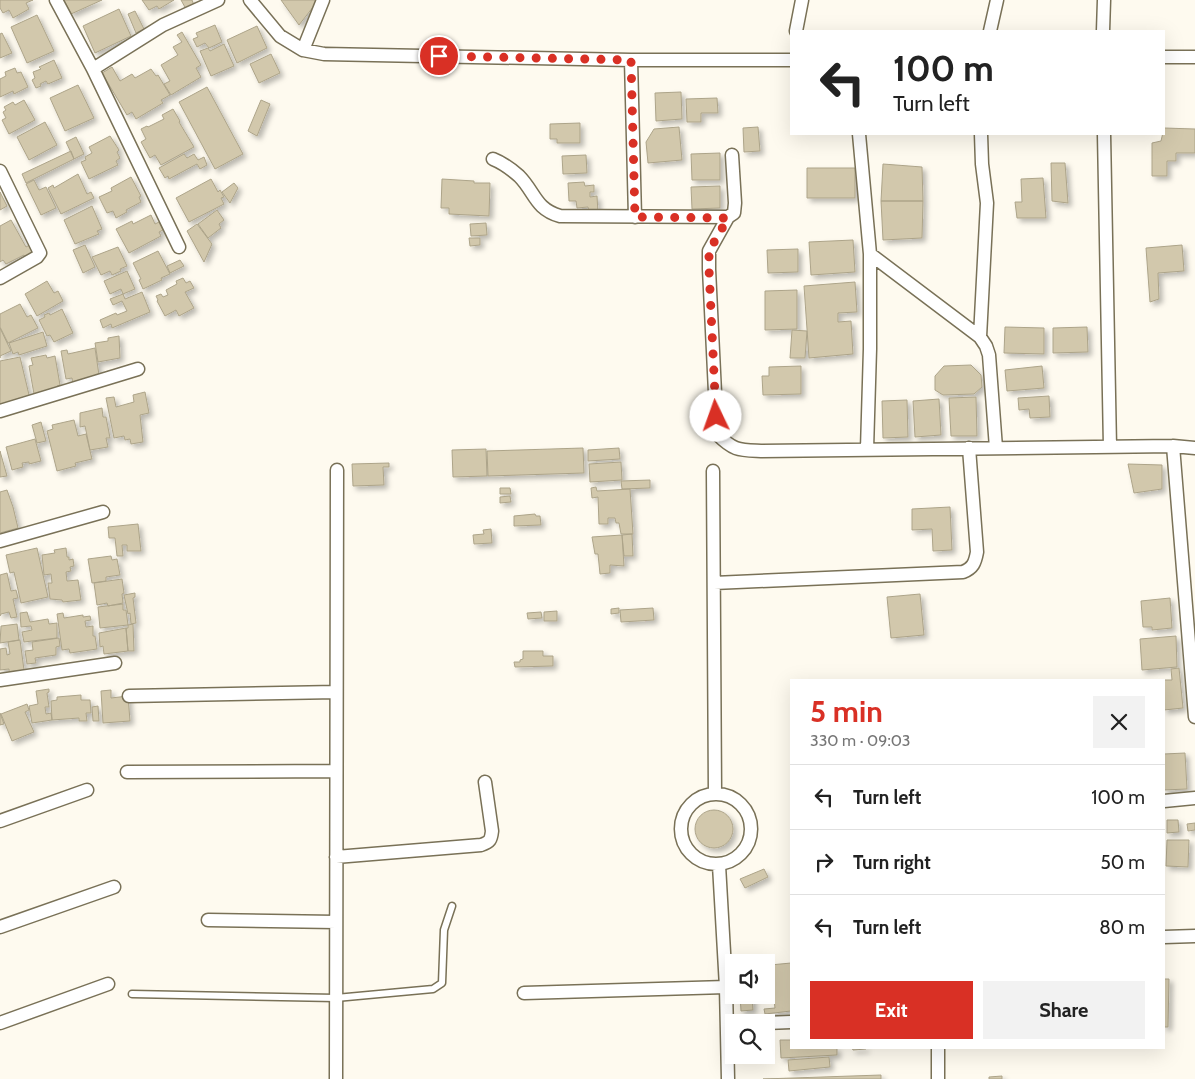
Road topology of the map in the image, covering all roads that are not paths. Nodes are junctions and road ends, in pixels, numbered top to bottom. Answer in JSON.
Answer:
{"nodes":[{"id":1,"x":56,"y":0,"type":"edge"},
{"id":2,"x":218,"y":0,"type":"edge"},
{"id":3,"x":250,"y":0,"type":"edge"},
{"id":4,"x":323,"y":0,"type":"edge"},
{"id":5,"x":802,"y":0,"type":"edge"},
{"id":6,"x":996,"y":0,"type":"edge"},
{"id":7,"x":1104,"y":0,"type":"edge"},
{"id":8,"x":796,"y":30,"type":"edge"},
{"id":9,"x":990,"y":30,"type":"edge"},
{"id":10,"x":1103,"y":30,"type":"edge"},
{"id":11,"x":303,"y":50,"type":"junction"},
{"id":12,"x":1165,"y":57,"type":"edge"},
{"id":13,"x":1195,"y":57,"type":"edge"},
{"id":14,"x":790,"y":59,"type":"edge"},
{"id":15,"x":631,"y":60,"type":"junction"},
{"id":16,"x":93,"y":70,"type":"junction"},
{"id":17,"x":859,"y":135,"type":"edge"},
{"id":18,"x":981,"y":135,"type":"edge"},
{"id":19,"x":1104,"y":135,"type":"edge"},
{"id":20,"x":732,"y":154,"type":"dead end"},
{"id":21,"x":493,"y":159,"type":"dead end"},
{"id":22,"x":0,"y":171,"type":"edge"},
{"id":23,"x":635,"y":217,"type":"junction"},
{"id":24,"x":728,"y":218,"type":"junction"},
{"id":25,"x":179,"y":247,"type":"dead end"},
{"id":26,"x":870,"y":254,"type":"junction"},
{"id":27,"x":0,"y":278,"type":"edge"},
{"id":28,"x":980,"y":337,"type":"junction"},
{"id":29,"x":138,"y":369,"type":"dead end"},
{"id":30,"x":0,"y":411,"type":"edge"},
{"id":31,"x":1172,"y":446,"type":"junction"},
{"id":32,"x":1110,"y":447,"type":"junction"},
{"id":33,"x":969,"y":448,"type":"junction"},
{"id":34,"x":996,"y":448,"type":"junction"},
{"id":35,"x":1195,"y":448,"type":"edge"},
{"id":36,"x":867,"y":449,"type":"junction"},
{"id":37,"x":337,"y":470,"type":"dead end"},
{"id":38,"x":713,"y":471,"type":"dead end"},
{"id":39,"x":103,"y":512,"type":"dead end"},
{"id":40,"x":0,"y":540,"type":"edge"},
{"id":41,"x":714,"y":583,"type":"junction"},
{"id":42,"x":115,"y":663,"type":"dead end"},
{"id":43,"x":0,"y":680,"type":"edge"},
{"id":44,"x":336,"y":692,"type":"junction"},
{"id":45,"x":129,"y":696,"type":"dead end"},
{"id":46,"x":1195,"y":717,"type":"edge"},
{"id":47,"x":336,"y":770,"type":"junction"},
{"id":48,"x":127,"y":772,"type":"dead end"},
{"id":49,"x":486,"y":782,"type":"dead end"},
{"id":50,"x":87,"y":790,"type":"dead end"},
{"id":51,"x":714,"y":794,"type":"junction"},
{"id":52,"x":1195,"y":798,"type":"edge"},
{"id":53,"x":1165,"y":801,"type":"edge"},
{"id":54,"x":0,"y":821,"type":"edge"},
{"id":55,"x":336,"y":857,"type":"junction"},
{"id":56,"x":719,"y":864,"type":"junction"},
{"id":57,"x":114,"y":887,"type":"dead end"},
{"id":58,"x":452,"y":906,"type":"dead end"},
{"id":59,"x":208,"y":920,"type":"dead end"},
{"id":60,"x":336,"y":922,"type":"junction"},
{"id":61,"x":0,"y":927,"type":"edge"},
{"id":62,"x":1195,"y":936,"type":"edge"},
{"id":63,"x":1165,"y":937,"type":"edge"},
{"id":64,"x":725,"y":969,"type":"edge"},
{"id":65,"x":108,"y":984,"type":"dead end"},
{"id":66,"x":725,"y":987,"type":"edge"},
{"id":67,"x":524,"y":993,"type":"dead end"},
{"id":68,"x":132,"y":994,"type":"dead end"},
{"id":69,"x":336,"y":998,"type":"junction"},
{"id":70,"x":726,"y":1004,"type":"edge"},
{"id":71,"x":790,"y":1022,"type":"edge"},
{"id":72,"x":775,"y":1023,"type":"edge"},
{"id":73,"x":0,"y":1024,"type":"edge"},
{"id":74,"x":938,"y":1049,"type":"edge"},
{"id":75,"x":336,"y":1079,"type":"edge"},
{"id":76,"x":728,"y":1079,"type":"edge"},
{"id":77,"x":938,"y":1079,"type":"edge"}],
"edges":[{"from":1,"to":16,"type":"street"},
{"from":2,"to":16,"type":"street"},
{"from":3,"to":11,"type":"street"},
{"from":4,"to":11,"type":"street"},
{"from":5,"to":8,"type":"street"},
{"from":6,"to":9,"type":"street"},
{"from":7,"to":10,"type":"street"},
{"from":11,"to":15,"type":"street"},
{"from":12,"to":13,"type":"street"},
{"from":14,"to":15,"type":"street"},
{"from":15,"to":23,"type":"street"},
{"from":16,"to":25,"type":"street"},
{"from":17,"to":26,"type":"street"},
{"from":18,"to":28,"type":"street"},
{"from":19,"to":32,"type":"street"},
{"from":20,"to":24,"type":"street"},
{"from":21,"to":23,"type":"street"},
{"from":22,"to":27,"type":"street"},
{"from":23,"to":24,"type":"street"},
{"from":24,"to":36,"type":"street"},
{"from":26,"to":28,"type":"street"},
{"from":26,"to":36,"type":"street"},
{"from":28,"to":34,"type":"street"},
{"from":29,"to":30,"type":"street"},
{"from":31,"to":32,"type":"street"},
{"from":31,"to":35,"type":"street"},
{"from":31,"to":46,"type":"street"},
{"from":32,"to":34,"type":"street"},
{"from":33,"to":34,"type":"street"},
{"from":33,"to":36,"type":"street"},
{"from":33,"to":41,"type":"street"},
{"from":37,"to":44,"type":"street"},
{"from":38,"to":41,"type":"street"},
{"from":39,"to":40,"type":"street"},
{"from":41,"to":51,"type":"street"},
{"from":42,"to":43,"type":"street"},
{"from":44,"to":45,"type":"street"},
{"from":44,"to":47,"type":"street"},
{"from":47,"to":48,"type":"street"},
{"from":47,"to":55,"type":"street"},
{"from":49,"to":55,"type":"street"},
{"from":50,"to":54,"type":"street"},
{"from":51,"to":56,"type":"street"},
{"from":51,"to":56,"type":"street"},
{"from":52,"to":53,"type":"street"},
{"from":55,"to":60,"type":"street"},
{"from":56,"to":64,"type":"street"},
{"from":57,"to":61,"type":"street"},
{"from":58,"to":69,"type":"lane"},
{"from":59,"to":60,"type":"street"},
{"from":60,"to":69,"type":"street"},
{"from":62,"to":63,"type":"street"},
{"from":65,"to":73,"type":"street"},
{"from":66,"to":67,"type":"street"},
{"from":68,"to":69,"type":"lane"},
{"from":69,"to":75,"type":"street"},
{"from":70,"to":76,"type":"street"},
{"from":71,"to":72,"type":"street"},
{"from":74,"to":77,"type":"street"}]}
